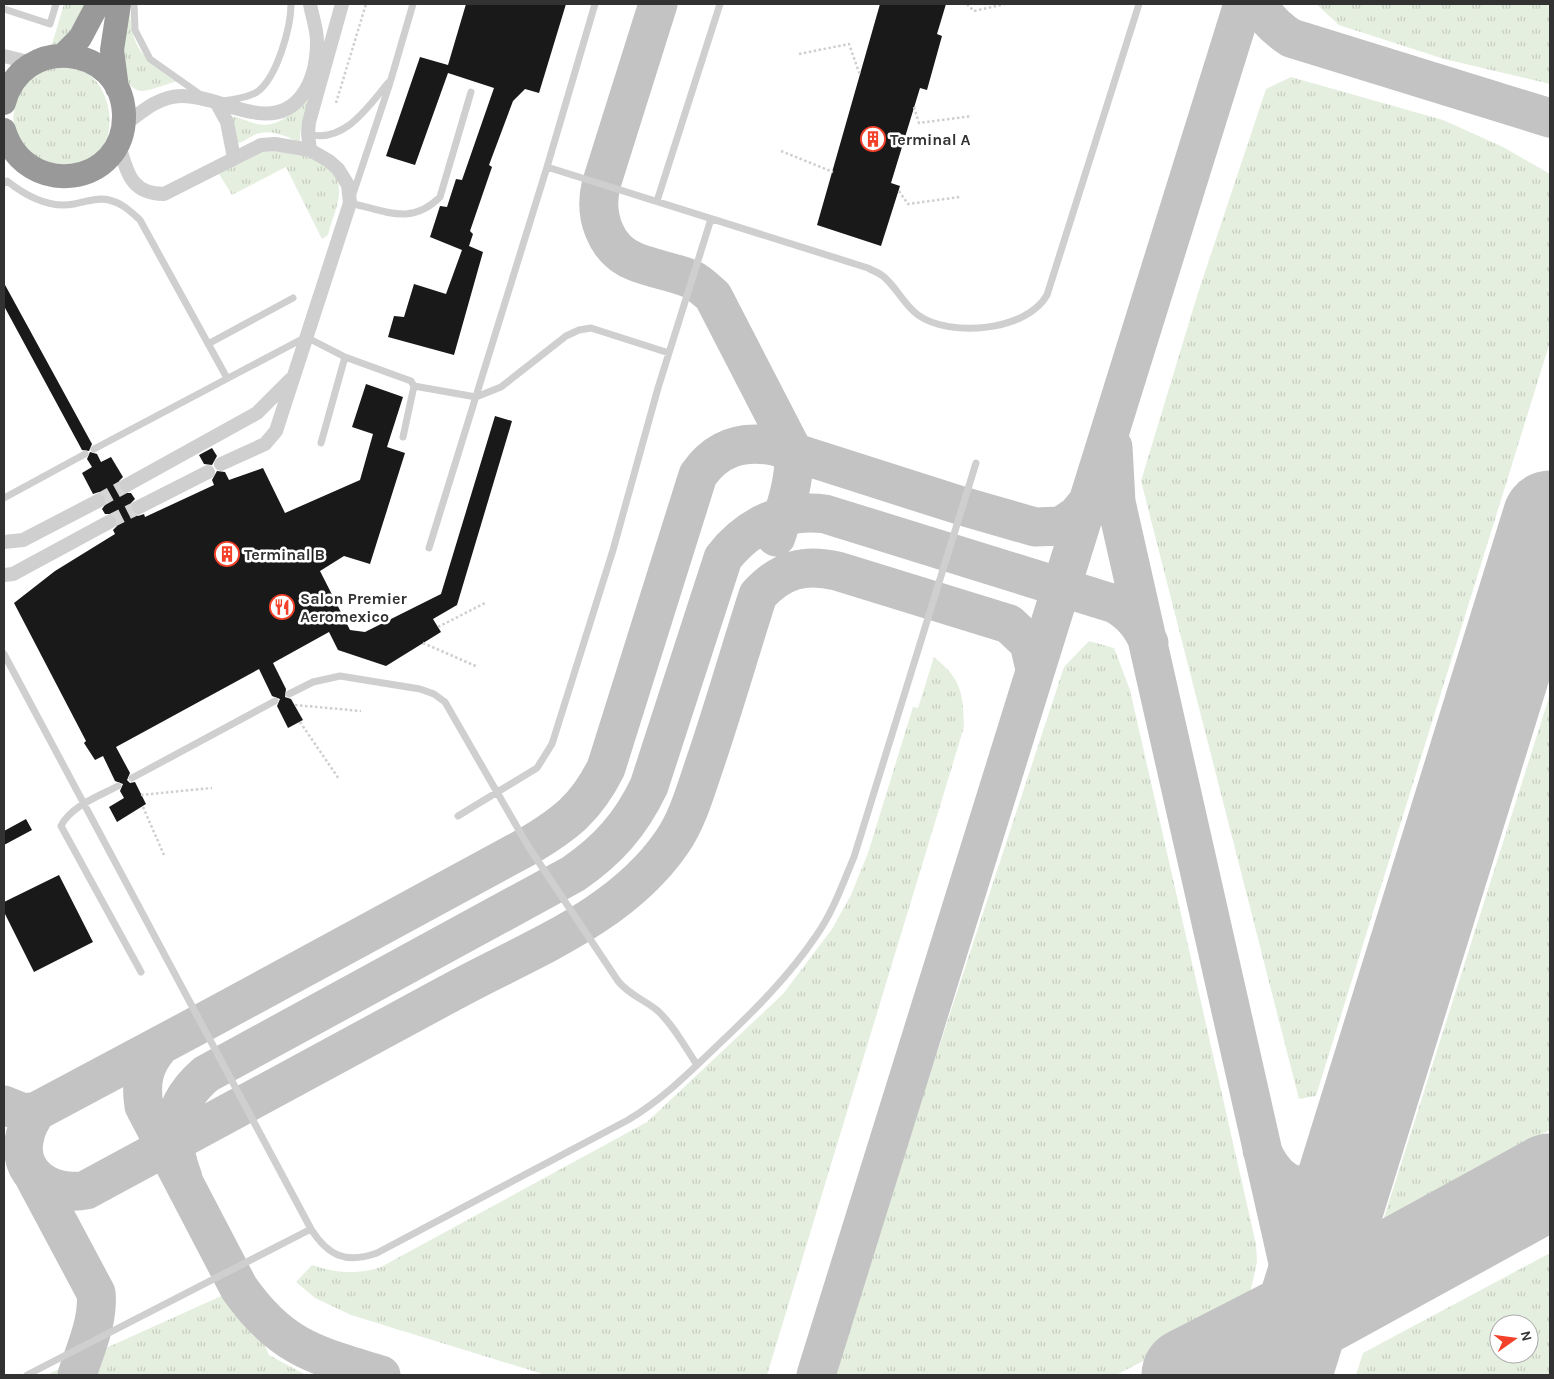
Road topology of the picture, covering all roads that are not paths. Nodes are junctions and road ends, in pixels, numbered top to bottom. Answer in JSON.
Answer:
{"nodes":[{"id":1,"x":56,"y":4,"type":"edge"},
{"id":2,"x":98,"y":4,"type":"edge"},
{"id":3,"x":119,"y":4,"type":"edge"},
{"id":4,"x":134,"y":4,"type":"edge"},
{"id":5,"x":291,"y":4,"type":"edge"},
{"id":6,"x":310,"y":4,"type":"edge"},
{"id":7,"x":342,"y":4,"type":"edge"},
{"id":8,"x":413,"y":4,"type":"edge"},
{"id":9,"x":595,"y":4,"type":"edge"},
{"id":10,"x":720,"y":4,"type":"edge"},
{"id":11,"x":1139,"y":4,"type":"edge"},
{"id":12,"x":4,"y":9,"type":"edge"},
{"id":13,"x":328,"y":52,"type":"junction"},
{"id":14,"x":63,"y":55,"type":"junction"},
{"id":15,"x":4,"y":56,"type":"edge"},
{"id":16,"x":32,"y":63,"type":"junction"},
{"id":17,"x":315,"y":68,"type":"junction"},
{"id":18,"x":391,"y":78,"type":"junction"},
{"id":19,"x":4,"y":84,"type":"edge"},
{"id":20,"x":117,"y":88,"type":"junction"},
{"id":21,"x":471,"y":92,"type":"dead end"},
{"id":22,"x":4,"y":94,"type":"edge"},
{"id":23,"x":210,"y":100,"type":"junction"},
{"id":24,"x":4,"y":103,"type":"edge"},
{"id":25,"x":308,"y":134,"type":"junction"},
{"id":26,"x":120,"y":135,"type":"junction"},
{"id":27,"x":5,"y":138,"type":"edge"},
{"id":28,"x":310,"y":150,"type":"junction"},
{"id":29,"x":234,"y":158,"type":"junction"},
{"id":30,"x":547,"y":167,"type":"junction"},
{"id":31,"x":4,"y":183,"type":"edge"},
{"id":32,"x":350,"y":202,"type":"junction"},
{"id":33,"x":657,"y":202,"type":"junction"},
{"id":34,"x":711,"y":219,"type":"junction"},
{"id":35,"x":293,"y":298,"type":"dead end"},
{"id":36,"x":306,"y":337,"type":"junction"},
{"id":37,"x":208,"y":344,"type":"junction"},
{"id":38,"x":669,"y":353,"type":"junction"},
{"id":39,"x":345,"y":357,"type":"junction"},
{"id":40,"x":293,"y":376,"type":"junction"},
{"id":41,"x":227,"y":378,"type":"junction"},
{"id":42,"x":414,"y":386,"type":"junction"},
{"id":43,"x":476,"y":397,"type":"junction"},
{"id":44,"x":403,"y":437,"type":"dead end"},
{"id":45,"x":321,"y":443,"type":"dead end"},
{"id":46,"x":94,"y":449,"type":"dead end"},
{"id":47,"x":85,"y":454,"type":"dead end"},
{"id":48,"x":976,"y":463,"type":"dead end"},
{"id":49,"x":221,"y":464,"type":"dead end"},
{"id":50,"x":208,"y":472,"type":"dead end"},
{"id":51,"x":127,"y":485,"type":"tunnel mouth"},
{"id":52,"x":4,"y":498,"type":"edge"},
{"id":53,"x":98,"y":501,"type":"tunnel mouth"},
{"id":54,"x":139,"y":507,"type":"tunnel mouth"},
{"id":55,"x":109,"y":522,"type":"tunnel mouth"},
{"id":56,"x":4,"y":542,"type":"edge"},
{"id":57,"x":429,"y":548,"type":"dead end"},
{"id":58,"x":4,"y":575,"type":"edge"},
{"id":59,"x":4,"y":654,"type":"edge"},
{"id":60,"x":289,"y":694,"type":"dead end"},
{"id":61,"x":275,"y":701,"type":"dead end"},
{"id":62,"x":132,"y":778,"type":"dead end"},
{"id":63,"x":118,"y":786,"type":"dead end"},
{"id":64,"x":496,"y":794,"type":"junction"},
{"id":65,"x":85,"y":803,"type":"junction"},
{"id":66,"x":458,"y":816,"type":"dead end"},
{"id":67,"x":141,"y":972,"type":"dead end"},
{"id":68,"x":698,"y":1065,"type":"junction"},
{"id":69,"x":311,"y":1230,"type":"junction"},
{"id":70,"x":27,"y":1375,"type":"edge"}],
"edges":[{"from":1,"to":12,"type":"lane"},
{"from":2,"to":14,"type":"highway"},
{"from":3,"to":20,"type":"highway"},
{"from":4,"to":23,"type":"lane"},
{"from":5,"to":23,"type":"lane"},
{"from":6,"to":17,"type":"street"},
{"from":7,"to":13,"type":"street"},
{"from":8,"to":18,"type":"lane"},
{"from":9,"to":30,"type":"lane"},
{"from":10,"to":33,"type":"lane"},
{"from":11,"to":34,"type":"lane"},
{"from":13,"to":17,"type":"street"},
{"from":13,"to":25,"type":"street"},
{"from":14,"to":16,"type":"highway"},
{"from":14,"to":20,"type":"highway"},
{"from":15,"to":16,"type":"street"},
{"from":16,"to":24,"type":"highway"},
{"from":17,"to":23,"type":"street"},
{"from":18,"to":25,"type":"lane"},
{"from":18,"to":32,"type":"lane"},
{"from":19,"to":22,"type":"street"},
{"from":20,"to":26,"type":"highway"},
{"from":21,"to":32,"type":"lane"},
{"from":23,"to":26,"type":"street"},
{"from":23,"to":29,"type":"street"},
{"from":25,"to":28,"type":"street"},
{"from":26,"to":27,"type":"highway"},
{"from":26,"to":29,"type":"street"},
{"from":28,"to":29,"type":"street"},
{"from":28,"to":32,"type":"street"},
{"from":30,"to":33,"type":"lane"},
{"from":30,"to":43,"type":"lane"},
{"from":31,"to":37,"type":"lane"},
{"from":32,"to":36,"type":"street"},
{"from":33,"to":34,"type":"lane"},
{"from":34,"to":38,"type":"lane"},
{"from":35,"to":37,"type":"lane"},
{"from":36,"to":39,"type":"lane"},
{"from":36,"to":40,"type":"street"},
{"from":36,"to":41,"type":"lane"},
{"from":37,"to":41,"type":"lane"},
{"from":38,"to":43,"type":"lane"},
{"from":38,"to":64,"type":"lane"},
{"from":39,"to":42,"type":"lane"},
{"from":39,"to":45,"type":"lane"},
{"from":40,"to":49,"type":"street"},
{"from":40,"to":51,"type":"street"},
{"from":41,"to":46,"type":"lane"},
{"from":42,"to":43,"type":"lane"},
{"from":42,"to":44,"type":"lane"},
{"from":43,"to":57,"type":"lane"},
{"from":47,"to":52,"type":"lane"},
{"from":48,"to":68,"type":"lane"},
{"from":50,"to":54,"type":"street"},
{"from":53,"to":56,"type":"street"},
{"from":55,"to":58,"type":"street"},
{"from":59,"to":65,"type":"lane"},
{"from":60,"to":64,"type":"lane"},
{"from":61,"to":62,"type":"lane"},
{"from":63,"to":65,"type":"lane"},
{"from":64,"to":66,"type":"lane"},
{"from":64,"to":68,"type":"lane"},
{"from":65,"to":67,"type":"lane"},
{"from":65,"to":69,"type":"lane"},
{"from":68,"to":69,"type":"lane"},
{"from":69,"to":70,"type":"lane"}]}
